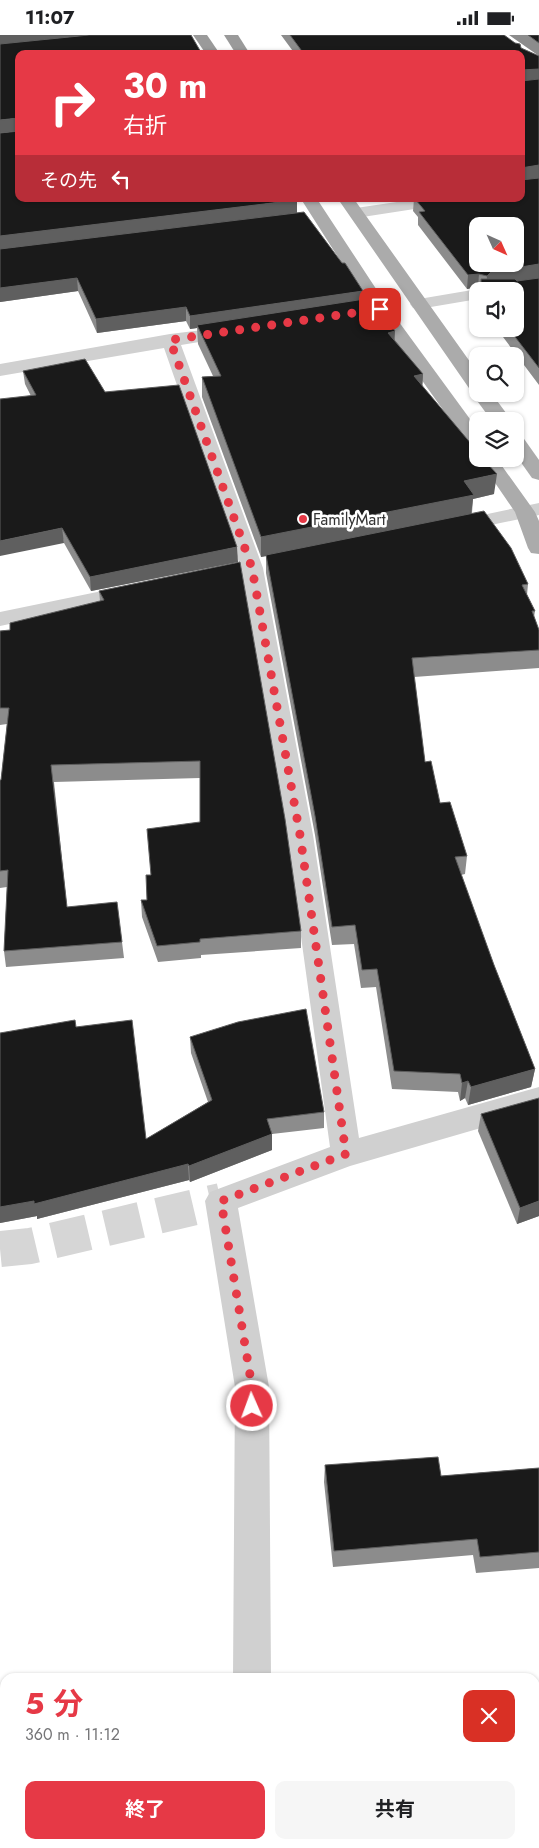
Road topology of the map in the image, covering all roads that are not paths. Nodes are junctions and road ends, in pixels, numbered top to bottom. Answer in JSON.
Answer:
{"nodes":[{"id":1,"x":200,"y":35,"type":"edge"},
{"id":2,"x":231,"y":35,"type":"edge"},
{"id":3,"x":210,"y":50,"type":"edge"},
{"id":4,"x":240,"y":50,"type":"edge"},
{"id":5,"x":311,"y":202,"type":"edge"},
{"id":6,"x":348,"y":202,"type":"edge"},
{"id":7,"x":428,"y":202,"type":"edge"},
{"id":8,"x":356,"y":213,"type":"junction"},
{"id":9,"x":321,"y":217,"type":"junction"},
{"id":10,"x":301,"y":220,"type":"edge"},
{"id":11,"x":469,"y":296,"type":"edge"},
{"id":12,"x":419,"y":304,"type":"junction"},
{"id":13,"x":380,"y":309,"type":"junction"},
{"id":14,"x":361,"y":312,"type":"edge"},
{"id":15,"x":256,"y":328,"type":"edge"},
{"id":16,"x":170,"y":340,"type":"junction"},
{"id":17,"x":0,"y":370,"type":"edge"},
{"id":18,"x":469,"y":374,"type":"edge"},
{"id":19,"x":469,"y":433,"type":"edge"},
{"id":20,"x":524,"y":453,"type":"edge"},
{"id":21,"x":494,"y":467,"type":"edge"},
{"id":22,"x":539,"y":474,"type":"edge"},
{"id":23,"x":532,"y":511,"type":"edge"},
{"id":24,"x":428,"y":532,"type":"edge"},
{"id":25,"x":539,"y":547,"type":"edge"},
{"id":26,"x":155,"y":587,"type":"edge"},
{"id":27,"x":0,"y":619,"type":"edge"},
{"id":28,"x":539,"y":1099,"type":"edge"},
{"id":29,"x":346,"y":1154,"type":"junction"},
{"id":30,"x":252,"y":1673,"type":"edge"}],
"edges":[{"from":1,"to":3,"type":"highway"},
{"from":2,"to":4,"type":"highway"},
{"from":5,"to":9,"type":"main road"},
{"from":6,"to":8,"type":"main road"},
{"from":7,"to":8,"type":"street"},
{"from":8,"to":12,"type":"main road"},
{"from":9,"to":10,"type":"street"},
{"from":9,"to":13,"type":"main road"},
{"from":11,"to":12,"type":"street"},
{"from":12,"to":18,"type":"main road"},
{"from":13,"to":14,"type":"street"},
{"from":13,"to":19,"type":"main road"},
{"from":15,"to":16,"type":"street"},
{"from":16,"to":17,"type":"street"},
{"from":16,"to":29,"type":"street"},
{"from":20,"to":22,"type":"main road"},
{"from":21,"to":23,"type":"main road"},
{"from":23,"to":24,"type":"street"},
{"from":23,"to":25,"type":"main road"},
{"from":26,"to":27,"type":"street"},
{"from":28,"to":29,"type":"street"},
{"from":29,"to":30,"type":"street"}]}
